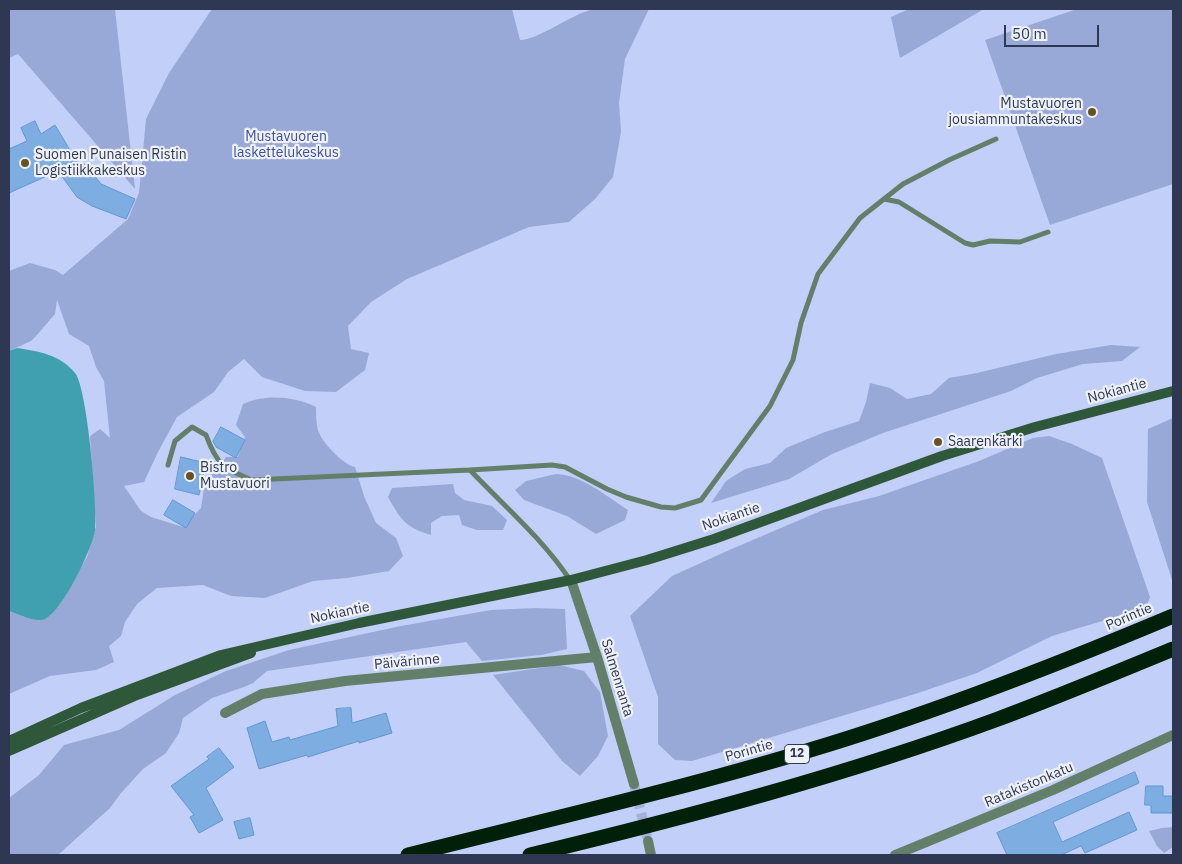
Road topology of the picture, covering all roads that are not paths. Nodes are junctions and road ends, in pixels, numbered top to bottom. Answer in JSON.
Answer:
{"nodes":[{"id":1,"x":996,"y":139,"type":"dead end"},
{"id":2,"x":884,"y":198,"type":"junction"},
{"id":3,"x":1048,"y":232,"type":"dead end"},
{"id":4,"x":1173,"y":391,"type":"edge"},
{"id":5,"x":168,"y":465,"type":"dead end"},
{"id":6,"x":470,"y":470,"type":"junction"},
{"id":7,"x":571,"y":580,"type":"junction"},
{"id":8,"x":1173,"y":616,"type":"edge"},
{"id":9,"x":290,"y":638,"type":"junction"},
{"id":10,"x":1173,"y":649,"type":"edge"},
{"id":11,"x":597,"y":657,"type":"junction"},
{"id":12,"x":225,"y":713,"type":"dead end"},
{"id":13,"x":1173,"y":735,"type":"edge"},
{"id":14,"x":9,"y":741,"type":"edge"},
{"id":15,"x":9,"y":751,"type":"edge"},
{"id":16,"x":634,"y":784,"type":"tunnel mouth"},
{"id":17,"x":648,"y":841,"type":"tunnel mouth"},
{"id":18,"x":408,"y":855,"type":"edge"},
{"id":19,"x":530,"y":855,"type":"edge"},
{"id":20,"x":651,"y":855,"type":"edge"},
{"id":21,"x":895,"y":855,"type":"edge"}],
"edges":[{"from":1,"to":2,"type":"lane"},
{"from":2,"to":3,"type":"lane"},
{"from":2,"to":6,"type":"lane"},
{"from":4,"to":7,"type":"main road","name":"Nokiantie"},
{"from":5,"to":6,"type":"lane"},
{"from":6,"to":7,"type":"lane"},
{"from":7,"to":9,"type":"main road","name":"Nokiantie"},
{"from":7,"to":11,"type":"street","name":"Salmenranta"},
{"from":8,"to":18,"type":"highway","name":"Porintie","number":"12"},
{"from":9,"to":14,"type":"main road","name":"Nokiantie"},
{"from":9,"to":15,"type":"main road","name":"Nokiantie"},
{"from":10,"to":19,"type":"highway","number":"12"},
{"from":11,"to":12,"type":"street","name":"Päivärinne"},
{"from":11,"to":16,"type":"street","name":"Salmenranta"},
{"from":13,"to":21,"type":"street","name":"Ratakistonkatu"},
{"from":17,"to":20,"type":"street"}]}
